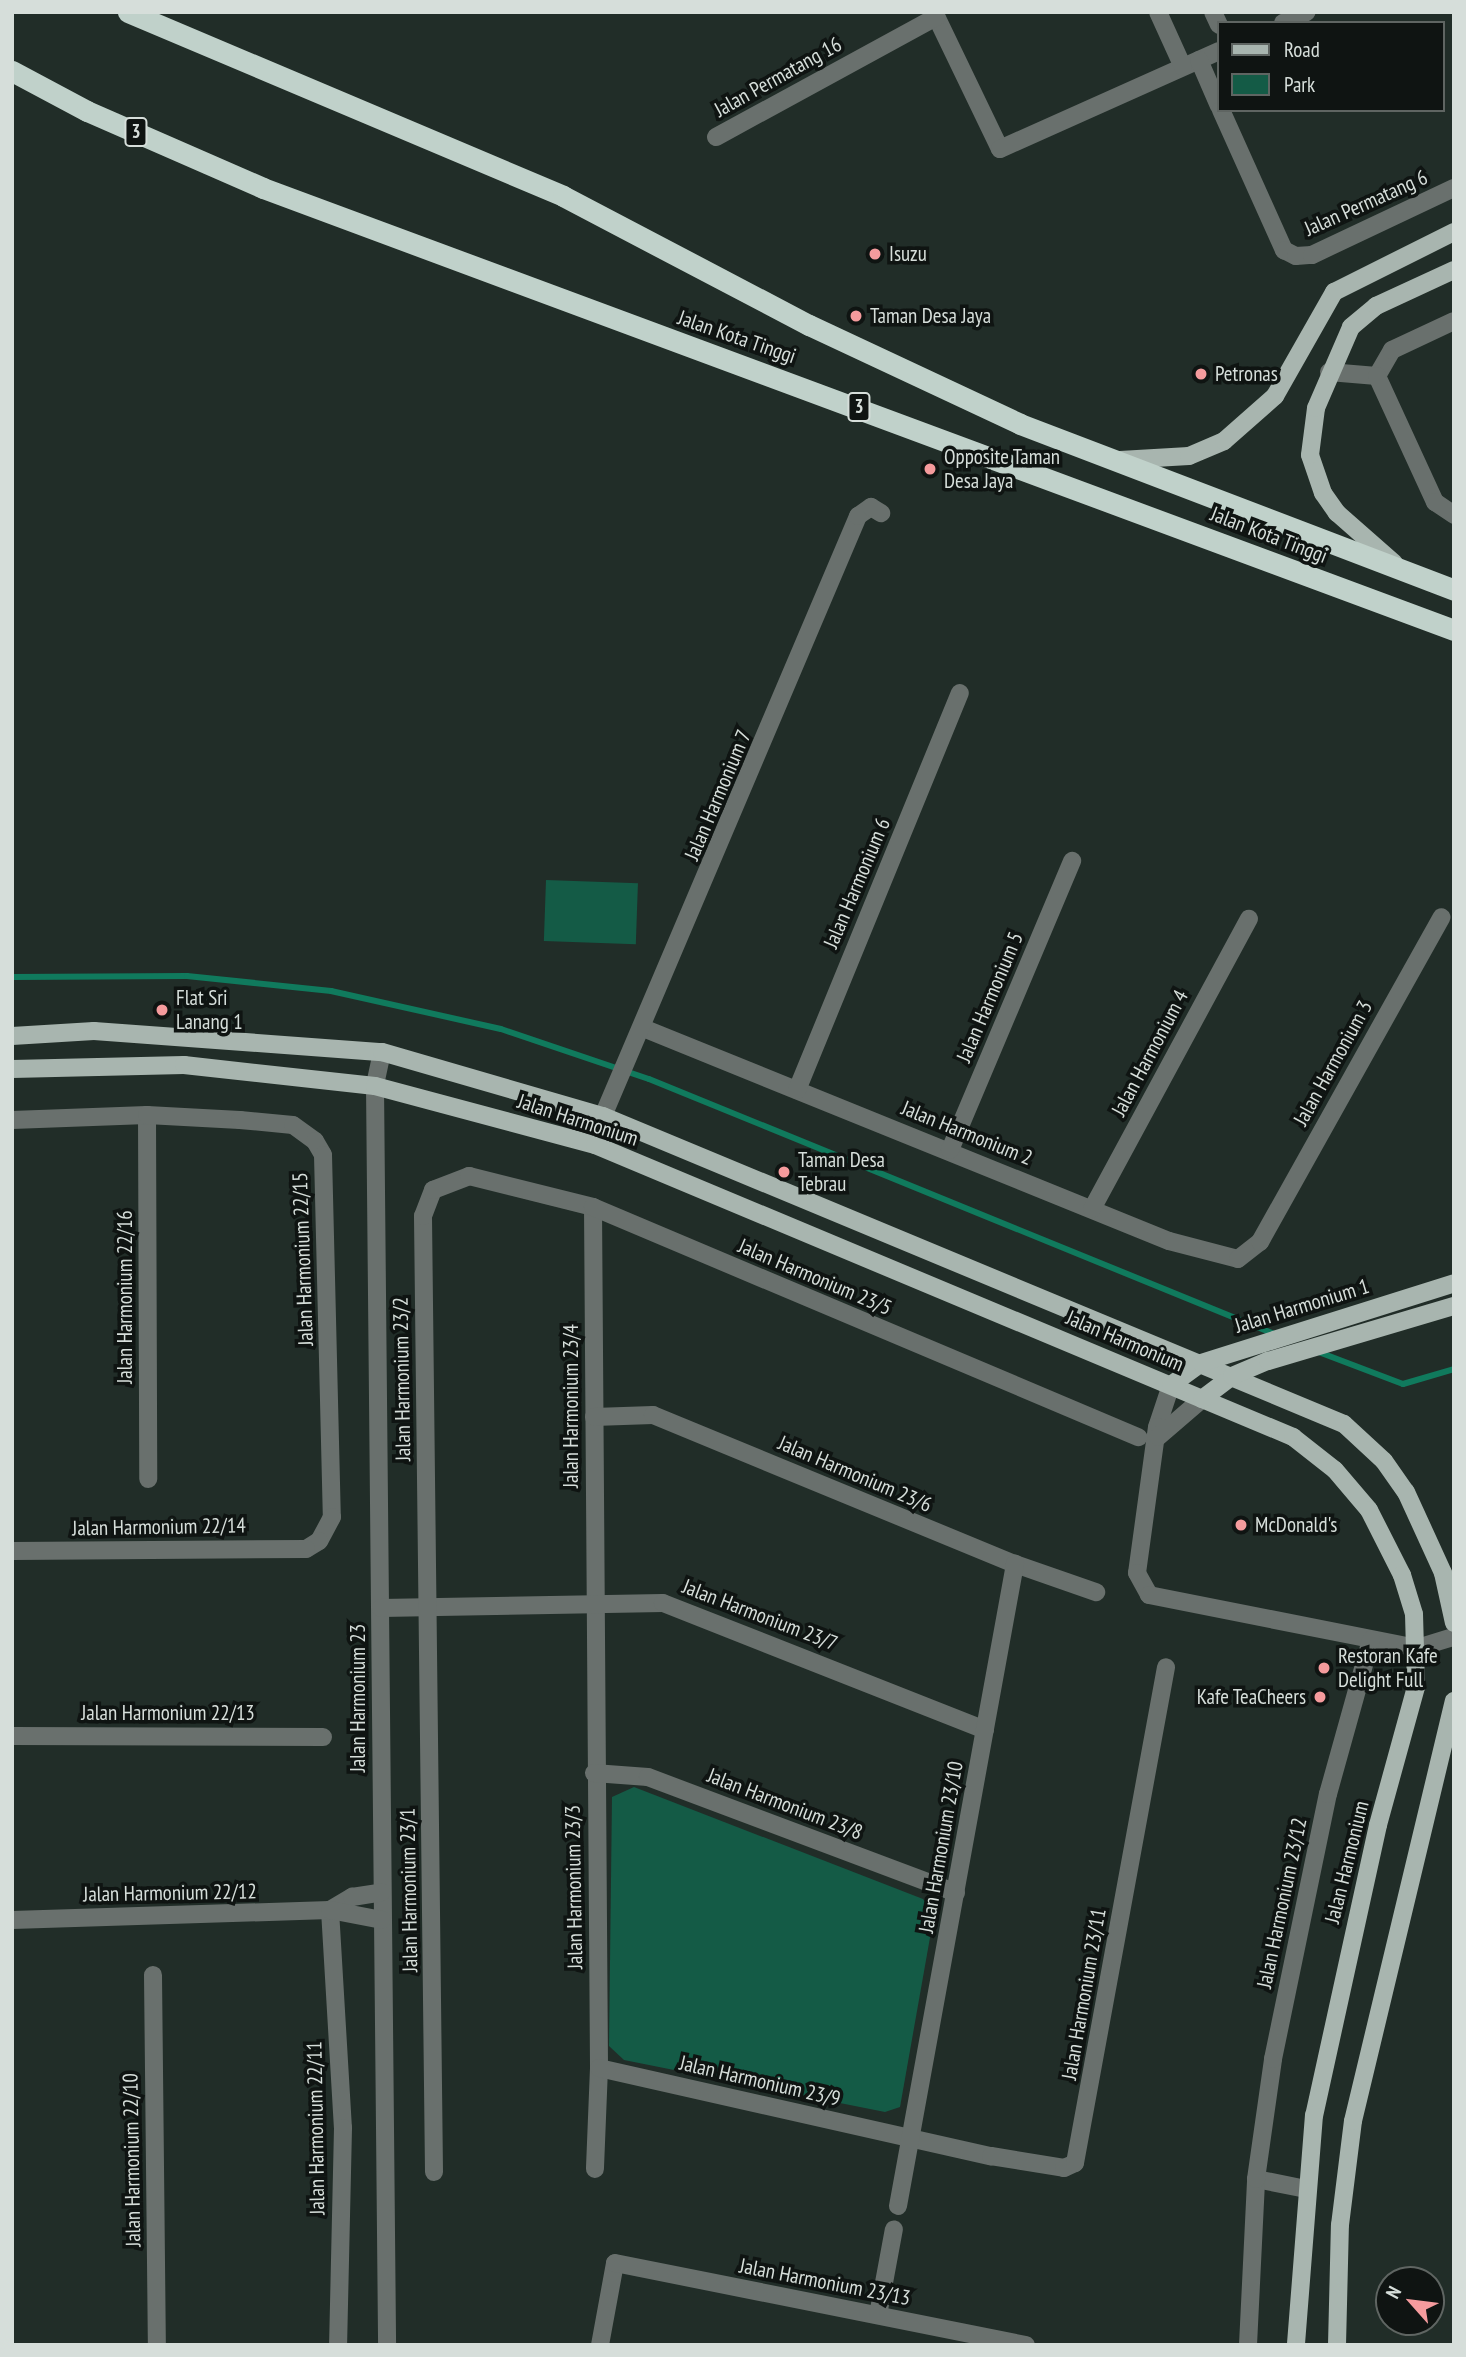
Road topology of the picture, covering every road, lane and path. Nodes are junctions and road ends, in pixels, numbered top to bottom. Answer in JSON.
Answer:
{"nodes":[{"id":1,"x":128,"y":12,"type":"edge"},
{"id":2,"x":1158,"y":12,"type":"edge"},
{"id":3,"x":1307,"y":12,"type":"edge"},
{"id":4,"x":935,"y":15,"type":"edge"},
{"id":5,"x":1287,"y":21,"type":"edge"},
{"id":6,"x":1218,"y":51,"type":"edge"},
{"id":7,"x":1191,"y":64,"type":"junction"},
{"id":8,"x":12,"y":71,"type":"edge"},
{"id":9,"x":1218,"y":105,"type":"edge"},
{"id":10,"x":1222,"y":112,"type":"edge"},
{"id":11,"x":716,"y":136,"type":"dead end"},
{"id":12,"x":1454,"y":188,"type":"edge"},
{"id":13,"x":1454,"y":232,"type":"edge"},
{"id":14,"x":1454,"y":270,"type":"edge"},
{"id":15,"x":1454,"y":321,"type":"edge"},
{"id":16,"x":1329,"y":372,"type":"junction"},
{"id":17,"x":1377,"y":376,"type":"junction"},
{"id":18,"x":1105,"y":461,"type":"junction"},
{"id":19,"x":881,"y":513,"type":"dead end"},
{"id":20,"x":1454,"y":515,"type":"edge"},
{"id":21,"x":1404,"y":572,"type":"junction"},
{"id":22,"x":1454,"y":590,"type":"edge"},
{"id":23,"x":1454,"y":630,"type":"edge"},
{"id":24,"x":960,"y":693,"type":"dead end"},
{"id":25,"x":1072,"y":861,"type":"dead end"},
{"id":26,"x":1442,"y":916,"type":"dead end"},
{"id":27,"x":1249,"y":919,"type":"dead end"},
{"id":28,"x":643,"y":1028,"type":"junction"},
{"id":29,"x":12,"y":1036,"type":"edge"},
{"id":30,"x":382,"y":1052,"type":"junction"},
{"id":31,"x":12,"y":1069,"type":"edge"},
{"id":32,"x":375,"y":1086,"type":"junction"},
{"id":33,"x":797,"y":1090,"type":"junction"},
{"id":34,"x":147,"y":1115,"type":"junction"},
{"id":35,"x":603,"y":1116,"type":"junction"},
{"id":36,"x":12,"y":1120,"type":"edge"},
{"id":37,"x":950,"y":1150,"type":"junction"},
{"id":38,"x":469,"y":1176,"type":"joint"},
{"id":39,"x":593,"y":1207,"type":"junction"},
{"id":40,"x":1092,"y":1209,"type":"junction"},
{"id":41,"x":1266,"y":1232,"type":"joint"},
{"id":42,"x":1454,"y":1283,"type":"edge"},
{"id":43,"x":1454,"y":1306,"type":"edge"},
{"id":44,"x":1200,"y":1363,"type":"junction"},
{"id":45,"x":1232,"y":1376,"type":"junction"},
{"id":46,"x":1171,"y":1385,"type":"junction"},
{"id":47,"x":1202,"y":1399,"type":"junction"},
{"id":48,"x":594,"y":1417,"type":"junction"},
{"id":49,"x":1138,"y":1437,"type":"dead end"},
{"id":50,"x":1158,"y":1437,"type":"junction"},
{"id":51,"x":148,"y":1479,"type":"dead end"},
{"id":52,"x":306,"y":1549,"type":"joint"},
{"id":53,"x":12,"y":1551,"type":"edge"},
{"id":54,"x":1015,"y":1564,"type":"junction"},
{"id":55,"x":1096,"y":1592,"type":"dead end"},
{"id":56,"x":595,"y":1604,"type":"junction"},
{"id":57,"x":381,"y":1608,"type":"junction"},
{"id":58,"x":429,"y":1608,"type":"junction"},
{"id":59,"x":1454,"y":1623,"type":"edge"},
{"id":60,"x":1454,"y":1637,"type":"edge"},
{"id":61,"x":1371,"y":1640,"type":"junction"},
{"id":62,"x":1417,"y":1648,"type":"junction"},
{"id":63,"x":1166,"y":1667,"type":"dead end"},
{"id":64,"x":1454,"y":1701,"type":"edge"},
{"id":65,"x":985,"y":1730,"type":"junction"},
{"id":66,"x":12,"y":1736,"type":"edge"},
{"id":67,"x":323,"y":1737,"type":"dead end"},
{"id":68,"x":594,"y":1773,"type":"junction"},
{"id":69,"x":382,"y":1892,"type":"junction"},
{"id":70,"x":956,"y":1893,"type":"junction"},
{"id":71,"x":330,"y":1910,"type":"junction"},
{"id":72,"x":12,"y":1920,"type":"edge"},
{"id":73,"x":382,"y":1920,"type":"junction"},
{"id":74,"x":153,"y":1975,"type":"dead end"},
{"id":75,"x":599,"y":2068,"type":"junction"},
{"id":76,"x":912,"y":2139,"type":"junction"},
{"id":77,"x":595,"y":2169,"type":"dead end"},
{"id":78,"x":434,"y":2172,"type":"dead end"},
{"id":79,"x":1256,"y":2179,"type":"junction"},
{"id":80,"x":1306,"y":2189,"type":"junction"},
{"id":81,"x":898,"y":2206,"type":"dead end"},
{"id":82,"x":894,"y":2229,"type":"dead end"},
{"id":83,"x":878,"y":2315,"type":"junction"},
{"id":84,"x":156,"y":2345,"type":"edge"},
{"id":85,"x":338,"y":2345,"type":"edge"},
{"id":86,"x":387,"y":2345,"type":"edge"},
{"id":87,"x":600,"y":2345,"type":"edge"},
{"id":88,"x":1026,"y":2345,"type":"edge"},
{"id":89,"x":1248,"y":2345,"type":"edge"},
{"id":90,"x":1296,"y":2345,"type":"edge"},
{"id":91,"x":1337,"y":2345,"type":"edge"}],
"edges":[{"from":1,"to":18,"type":"highway","name":"Jalan Kota Tinggi"},
{"from":2,"to":7,"type":"street"},
{"from":3,"to":5,"type":"street"},
{"from":4,"to":7,"type":"street"},
{"from":4,"to":11,"type":"street","name":"Jalan Permatang 16"},
{"from":6,"to":7,"type":"street"},
{"from":7,"to":9,"type":"street"},
{"from":8,"to":23,"type":"highway","name":"Jalan Kota Tinggi","number":"3"},
{"from":10,"to":12,"type":"street","name":"Jalan Permatang 6"},
{"from":13,"to":18,"type":"main road"},
{"from":14,"to":16,"type":"main road"},
{"from":15,"to":17,"type":"street"},
{"from":16,"to":17,"type":"street"},
{"from":16,"to":21,"type":"main road"},
{"from":17,"to":20,"type":"street"},
{"from":18,"to":21,"type":"highway","name":"Jalan Kota Tinggi"},
{"from":19,"to":28,"type":"street","name":"Jalan Harmonium 7"},
{"from":21,"to":22,"type":"highway","name":"Jalan Kota Tinggi"},
{"from":24,"to":33,"type":"street","name":"Jalan Harmonium 6"},
{"from":25,"to":37,"type":"street","name":"Jalan Harmonium 5"},
{"from":26,"to":41,"type":"street","name":"Jalan Harmonium 3"},
{"from":27,"to":40,"type":"street","name":"Jalan Harmonium 4"},
{"from":28,"to":33,"type":"street","name":"Jalan Harmonium 2"},
{"from":28,"to":35,"type":"street","name":"Jalan Harmonium 7"},
{"from":29,"to":30,"type":"main road","name":"Jalan Harmonium"},
{"from":30,"to":32,"type":"street","name":"Jalan Harmonium 23"},
{"from":30,"to":35,"type":"main road","name":"Jalan Harmonium"},
{"from":31,"to":32,"type":"main road","name":"Jalan Harmonium"},
{"from":32,"to":46,"type":"main road","name":"Jalan Harmonium"},
{"from":32,"to":57,"type":"street","name":"Jalan Harmonium 23"},
{"from":33,"to":37,"type":"street","name":"Jalan Harmonium 2"},
{"from":34,"to":36,"type":"street","name":"Jalan Harmonium 22/15"},
{"from":34,"to":51,"type":"street","name":"Jalan Harmonium 22/16"},
{"from":34,"to":52,"type":"street","name":"Jalan Harmonium 22/15"},
{"from":35,"to":44,"type":"main road","name":"Jalan Harmonium"},
{"from":37,"to":40,"type":"street","name":"Jalan Harmonium 2"},
{"from":38,"to":39,"type":"street","name":"Jalan Harmonium 23/5"},
{"from":38,"to":58,"type":"street","name":"Jalan Harmonium 23/2"},
{"from":39,"to":48,"type":"street","name":"Jalan Harmonium 23/4"},
{"from":39,"to":49,"type":"street","name":"Jalan Harmonium 23/5"},
{"from":40,"to":41,"type":"street","name":"Jalan Harmonium 2"},
{"from":42,"to":44,"type":"main road","name":"Jalan Harmonium 1"},
{"from":43,"to":45,"type":"main road","name":"Jalan Harmonium 1"},
{"from":44,"to":45,"type":"main road","name":"Jalan Harmonium"},
{"from":44,"to":46,"type":"main road","name":"Jalan Harmonium 1"},
{"from":45,"to":47,"type":"main road","name":"Jalan Harmonium 1"},
{"from":45,"to":59,"type":"main road","name":"Jalan Harmonium"},
{"from":46,"to":47,"type":"main road","name":"Jalan Harmonium"},
{"from":46,"to":50,"type":"street"},
{"from":47,"to":50,"type":"street"},
{"from":47,"to":62,"type":"main road","name":"Jalan Harmonium"},
{"from":48,"to":54,"type":"street","name":"Jalan Harmonium 23/6"},
{"from":48,"to":56,"type":"street","name":"Jalan Harmonium 23/4"},
{"from":50,"to":61,"type":"street"},
{"from":52,"to":53,"type":"street","name":"Jalan Harmonium 22/14"},
{"from":54,"to":55,"type":"street","name":"Jalan Harmonium 23/6"},
{"from":54,"to":65,"type":"street","name":"Jalan Harmonium 23/10"},
{"from":56,"to":58,"type":"street","name":"Jalan Harmonium 23/7"},
{"from":56,"to":65,"type":"street","name":"Jalan Harmonium 23/7"},
{"from":56,"to":68,"type":"street","name":"Jalan Harmonium 23/3"},
{"from":57,"to":58,"type":"street","name":"Jalan Harmonium 23/7"},
{"from":57,"to":69,"type":"street","name":"Jalan Harmonium 23"},
{"from":58,"to":78,"type":"street","name":"Jalan Harmonium 23/1"},
{"from":60,"to":62,"type":"street"},
{"from":61,"to":62,"type":"street"},
{"from":61,"to":79,"type":"street","name":"Jalan Harmonium 23/12"},
{"from":62,"to":80,"type":"main road","name":"Jalan Harmonium"},
{"from":63,"to":76,"type":"street","name":"Jalan Harmonium 23/11"},
{"from":64,"to":91,"type":"main road"},
{"from":65,"to":70,"type":"street","name":"Jalan Harmonium 23/10"},
{"from":66,"to":67,"type":"street","name":"Jalan Harmonium 22/13"},
{"from":68,"to":70,"type":"street","name":"Jalan Harmonium 23/8"},
{"from":68,"to":75,"type":"street","name":"Jalan Harmonium 23/3"},
{"from":69,"to":71,"type":"street","name":"Jalan Harmonium 22/12"},
{"from":69,"to":73,"type":"street","name":"Jalan Harmonium 23"},
{"from":70,"to":76,"type":"street","name":"Jalan Harmonium 23/10"},
{"from":71,"to":72,"type":"street","name":"Jalan Harmonium 22/12"},
{"from":71,"to":73,"type":"street","name":"Jalan Harmonium 22/12"},
{"from":71,"to":85,"type":"street","name":"Jalan Harmonium 22/11"},
{"from":73,"to":86,"type":"street","name":"Jalan Harmonium 23"},
{"from":74,"to":84,"type":"street","name":"Jalan Harmonium 22/10"},
{"from":75,"to":76,"type":"street","name":"Jalan Harmonium 23/9"},
{"from":75,"to":77,"type":"street","name":"Jalan Harmonium 23/3"},
{"from":76,"to":81,"type":"street","name":"Jalan Harmonium 23/10"},
{"from":79,"to":80,"type":"street"},
{"from":79,"to":89,"type":"street","name":"Jalan Harmonium 23/12"},
{"from":80,"to":90,"type":"main road","name":"Jalan Harmonium"},
{"from":82,"to":83,"type":"street"},
{"from":83,"to":87,"type":"street","name":"Jalan Harmonium 23/13"},
{"from":83,"to":88,"type":"street","name":"Jalan Harmonium 23/13"}]}
